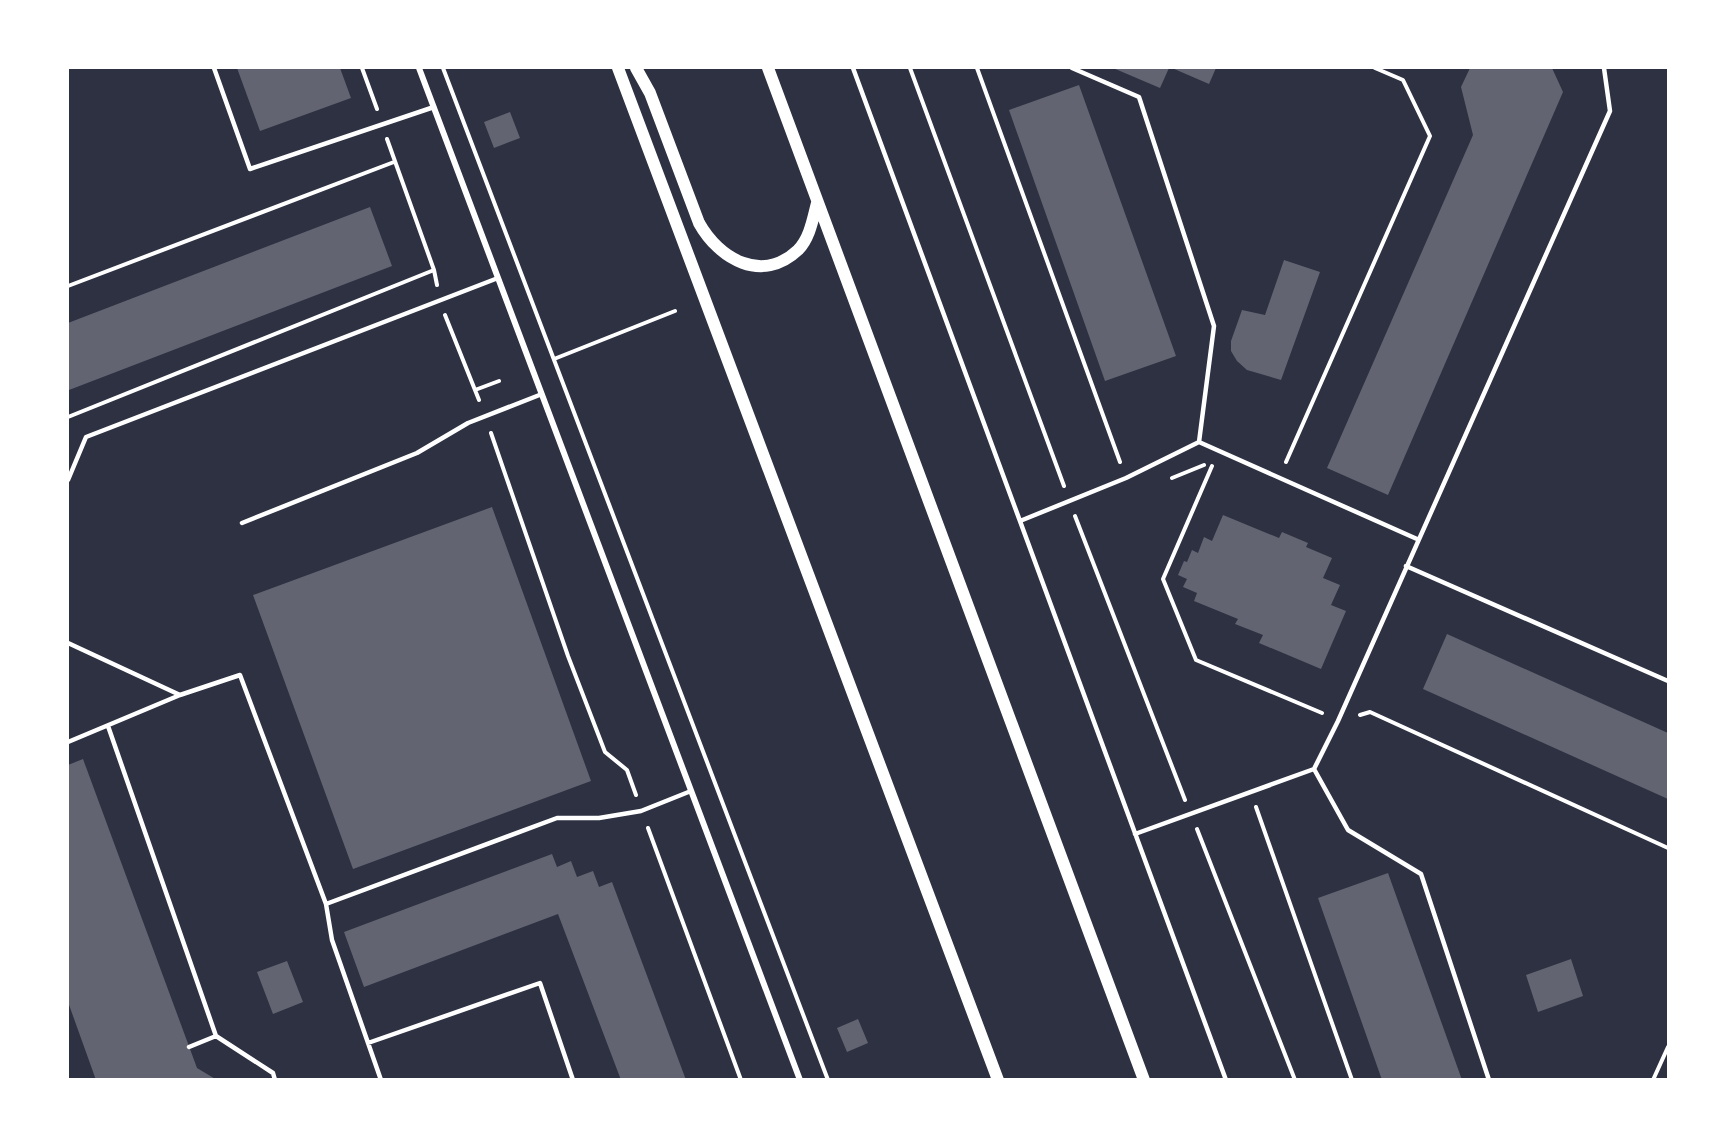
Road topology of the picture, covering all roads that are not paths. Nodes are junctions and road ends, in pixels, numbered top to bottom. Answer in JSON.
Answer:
{"nodes":[{"id":1,"x":214,"y":68,"type":"edge"},
{"id":2,"x":419,"y":68,"type":"edge"},
{"id":3,"x":618,"y":68,"type":"edge"},
{"id":4,"x":636,"y":68,"type":"edge"},
{"id":5,"x":768,"y":68,"type":"edge"},
{"id":6,"x":853,"y":68,"type":"edge"},
{"id":7,"x":1072,"y":68,"type":"edge"},
{"id":8,"x":1604,"y":68,"type":"edge"},
{"id":9,"x":434,"y":106,"type":"junction"},
{"id":10,"x":817,"y":203,"type":"junction"},
{"id":11,"x":498,"y":278,"type":"junction"},
{"id":12,"x":542,"y":394,"type":"junction"},
{"id":13,"x":1199,"y":442,"type":"junction"},
{"id":14,"x":68,"y":480,"type":"edge"},
{"id":15,"x":1020,"y":521,"type":"junction"},
{"id":16,"x":242,"y":523,"type":"dead end"},
{"id":17,"x":1417,"y":539,"type":"junction"},
{"id":18,"x":1406,"y":566,"type":"junction"},
{"id":19,"x":68,"y":643,"type":"edge"},
{"id":20,"x":1668,"y":681,"type":"edge"},
{"id":21,"x":180,"y":695,"type":"junction"},
{"id":22,"x":108,"y":726,"type":"junction"},
{"id":23,"x":68,"y":742,"type":"edge"},
{"id":24,"x":1314,"y":769,"type":"junction"},
{"id":25,"x":691,"y":791,"type":"junction"},
{"id":26,"x":1136,"y":834,"type":"junction"},
{"id":27,"x":326,"y":904,"type":"junction"},
{"id":28,"x":216,"y":1036,"type":"junction"},
{"id":29,"x":368,"y":1043,"type":"junction"},
{"id":30,"x":189,"y":1047,"type":"dead end"},
{"id":31,"x":275,"y":1080,"type":"edge"},
{"id":32,"x":381,"y":1080,"type":"edge"},
{"id":33,"x":573,"y":1080,"type":"edge"},
{"id":34,"x":800,"y":1080,"type":"edge"},
{"id":35,"x":998,"y":1080,"type":"edge"},
{"id":36,"x":1144,"y":1080,"type":"edge"},
{"id":37,"x":1226,"y":1080,"type":"edge"},
{"id":38,"x":1489,"y":1080,"type":"edge"}],
"edges":[{"from":1,"to":9,"type":"lane"},
{"from":2,"to":9,"type":"street"},
{"from":3,"to":35,"type":"main road"},
{"from":4,"to":10,"type":"main road"},
{"from":5,"to":10,"type":"main road"},
{"from":6,"to":15,"type":"lane"},
{"from":7,"to":13,"type":"lane"},
{"from":8,"to":17,"type":"lane"},
{"from":9,"to":11,"type":"street"},
{"from":10,"to":36,"type":"main road"},
{"from":11,"to":12,"type":"street"},
{"from":11,"to":14,"type":"lane"},
{"from":12,"to":16,"type":"lane"},
{"from":12,"to":25,"type":"street"},
{"from":13,"to":15,"type":"lane"},
{"from":13,"to":17,"type":"lane"},
{"from":15,"to":26,"type":"lane"},
{"from":17,"to":18,"type":"lane"},
{"from":18,"to":20,"type":"lane"},
{"from":18,"to":24,"type":"lane"},
{"from":19,"to":21,"type":"lane"},
{"from":21,"to":22,"type":"lane"},
{"from":21,"to":27,"type":"lane"},
{"from":22,"to":23,"type":"lane"},
{"from":22,"to":28,"type":"lane"},
{"from":24,"to":26,"type":"lane"},
{"from":24,"to":38,"type":"lane"},
{"from":25,"to":27,"type":"lane"},
{"from":25,"to":34,"type":"street"},
{"from":26,"to":37,"type":"lane"},
{"from":27,"to":29,"type":"lane"},
{"from":28,"to":30,"type":"lane"},
{"from":28,"to":31,"type":"lane"},
{"from":29,"to":32,"type":"lane"},
{"from":29,"to":33,"type":"lane"}]}
